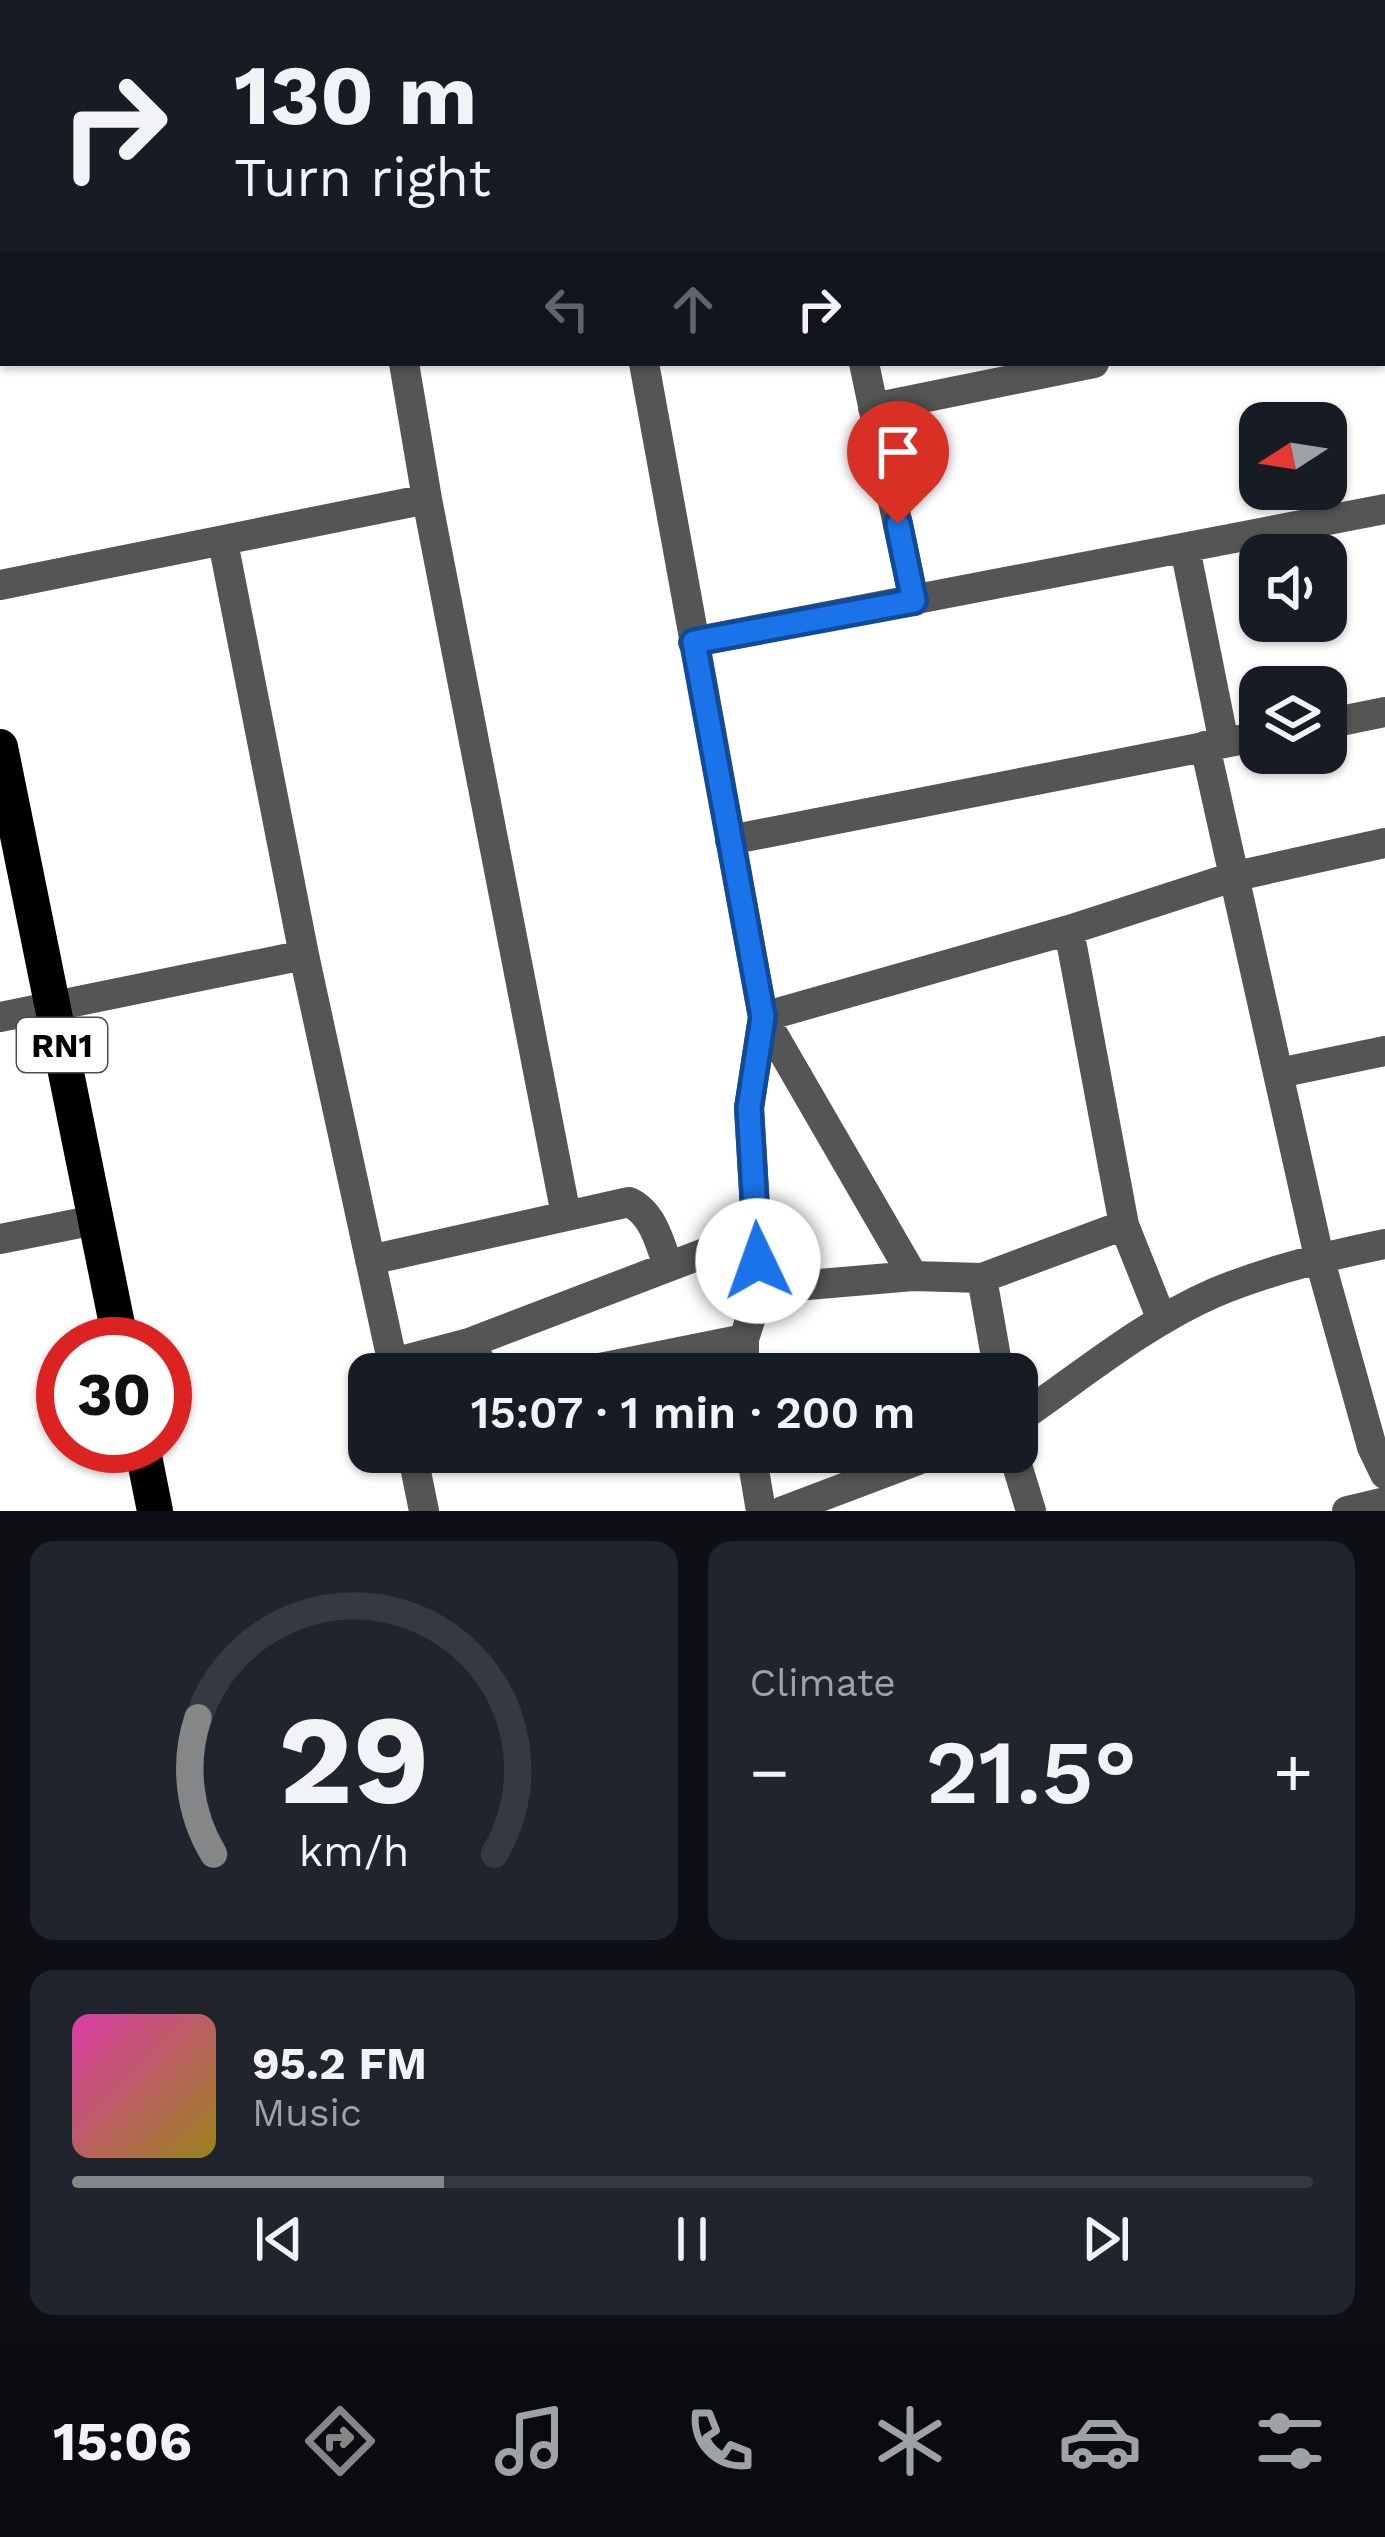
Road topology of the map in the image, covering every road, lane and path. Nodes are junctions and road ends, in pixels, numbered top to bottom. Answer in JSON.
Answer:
{"nodes":[{"id":1,"x":405,"y":366,"type":"edge"},
{"id":2,"x":645,"y":366,"type":"edge"},
{"id":3,"x":865,"y":366,"type":"edge"},
{"id":4,"x":1079,"y":366,"type":"edge"},
{"id":5,"x":873,"y":408,"type":"junction"},
{"id":6,"x":427,"y":499,"type":"junction"},
{"id":7,"x":1385,"y":509,"type":"edge"},
{"id":8,"x":224,"y":542,"type":"junction"},
{"id":9,"x":1185,"y":548,"type":"junction"},
{"id":10,"x":0,"y":585,"type":"edge"},
{"id":11,"x":914,"y":601,"type":"junction"},
{"id":12,"x":694,"y":642,"type":"junction"},
{"id":13,"x":1385,"y":712,"type":"edge"},
{"id":14,"x":1347,"y":720,"type":"edge"},
{"id":15,"x":1239,"y":740,"type":"edge"},
{"id":16,"x":1215,"y":744,"type":"junction"},
{"id":17,"x":2,"y":771,"type":"edge"},
{"id":18,"x":730,"y":840,"type":"junction"},
{"id":19,"x":1385,"y":843,"type":"edge"},
{"id":20,"x":1236,"y":876,"type":"junction"},
{"id":21,"x":1069,"y":930,"type":"junction"},
{"id":22,"x":304,"y":955,"type":"junction"},
{"id":23,"x":55,"y":1007,"type":"junction"},
{"id":24,"x":0,"y":1017,"type":"edge"},
{"id":25,"x":763,"y":1017,"type":"junction"},
{"id":26,"x":1385,"y":1051,"type":"edge"},
{"id":27,"x":1279,"y":1073,"type":"junction"},
{"id":28,"x":566,"y":1215,"type":"junction"},
{"id":29,"x":95,"y":1220,"type":"junction"},
{"id":30,"x":1124,"y":1225,"type":"junction"},
{"id":31,"x":758,"y":1233,"type":"junction"},
{"id":32,"x":0,"y":1239,"type":"edge"},
{"id":33,"x":1385,"y":1244,"type":"edge"},
{"id":34,"x":1319,"y":1257,"type":"junction"},
{"id":35,"x":370,"y":1261,"type":"junction"},
{"id":36,"x":668,"y":1266,"type":"junction"},
{"id":37,"x":913,"y":1276,"type":"junction"},
{"id":38,"x":982,"y":1278,"type":"junction"},
{"id":39,"x":760,"y":1289,"type":"junction"},
{"id":40,"x":115,"y":1317,"type":"edge"},
{"id":41,"x":1162,"y":1320,"type":"junction"},
{"id":42,"x":744,"y":1339,"type":"junction"},
{"id":43,"x":469,"y":1343,"type":"junction"},
{"id":44,"x":390,"y":1353,"type":"edge"},
{"id":45,"x":440,"y":1353,"type":"edge"},
{"id":46,"x":475,"y":1353,"type":"edge"},
{"id":47,"x":674,"y":1353,"type":"edge"},
{"id":48,"x":744,"y":1353,"type":"edge"},
{"id":49,"x":995,"y":1353,"type":"edge"},
{"id":50,"x":1038,"y":1406,"type":"edge"},
{"id":51,"x":1381,"y":1455,"type":"edge"},
{"id":52,"x":147,"y":1473,"type":"edge"},
{"id":53,"x":416,"y":1473,"type":"edge"},
{"id":54,"x":755,"y":1473,"type":"edge"},
{"id":55,"x":883,"y":1473,"type":"edge"},
{"id":56,"x":1019,"y":1473,"type":"edge"},
{"id":57,"x":1385,"y":1502,"type":"edge"},
{"id":58,"x":155,"y":1511,"type":"edge"},
{"id":59,"x":424,"y":1511,"type":"edge"},
{"id":60,"x":761,"y":1511,"type":"edge"},
{"id":61,"x":783,"y":1511,"type":"edge"},
{"id":62,"x":1031,"y":1511,"type":"edge"},
{"id":63,"x":1347,"y":1511,"type":"edge"}],
"edges":[{"from":1,"to":6,"type":"street"},
{"from":2,"to":12,"type":"street"},
{"from":3,"to":5,"type":"street"},
{"from":4,"to":5,"type":"street"},
{"from":5,"to":11,"type":"street"},
{"from":6,"to":8,"type":"street"},
{"from":6,"to":28,"type":"street"},
{"from":7,"to":9,"type":"street"},
{"from":8,"to":10,"type":"street"},
{"from":8,"to":22,"type":"street"},
{"from":9,"to":11,"type":"street"},
{"from":9,"to":16,"type":"street"},
{"from":11,"to":12,"type":"street"},
{"from":12,"to":18,"type":"street"},
{"from":13,"to":14,"type":"street"},
{"from":15,"to":16,"type":"street"},
{"from":16,"to":18,"type":"street"},
{"from":16,"to":20,"type":"street"},
{"from":17,"to":23,"type":"highway","number":"RN1"},
{"from":18,"to":25,"type":"street"},
{"from":19,"to":20,"type":"street"},
{"from":20,"to":21,"type":"street"},
{"from":20,"to":27,"type":"street"},
{"from":21,"to":25,"type":"street"},
{"from":21,"to":30,"type":"street"},
{"from":22,"to":23,"type":"street"},
{"from":22,"to":35,"type":"street"},
{"from":23,"to":24,"type":"street"},
{"from":23,"to":29,"type":"highway","number":"RN1"},
{"from":25,"to":31,"type":"street"},
{"from":25,"to":37,"type":"street"},
{"from":26,"to":27,"type":"street"},
{"from":27,"to":34,"type":"street"},
{"from":28,"to":35,"type":"street"},
{"from":28,"to":36,"type":"street"},
{"from":29,"to":32,"type":"street"},
{"from":29,"to":40,"type":"highway","number":"RN1"},
{"from":30,"to":38,"type":"street"},
{"from":30,"to":41,"type":"street"},
{"from":31,"to":36,"type":"street"},
{"from":31,"to":39,"type":"street"},
{"from":33,"to":34,"type":"street"},
{"from":34,"to":41,"type":"street"},
{"from":34,"to":51,"type":"street"},
{"from":35,"to":44,"type":"street"},
{"from":36,"to":43,"type":"street"},
{"from":37,"to":38,"type":"street"},
{"from":37,"to":39,"type":"street"},
{"from":38,"to":49,"type":"street"},
{"from":39,"to":42,"type":"street"},
{"from":41,"to":50,"type":"street"},
{"from":42,"to":47,"type":"street"},
{"from":42,"to":48,"type":"street"},
{"from":43,"to":45,"type":"street"},
{"from":43,"to":46,"type":"street"},
{"from":52,"to":58,"type":"highway"},
{"from":53,"to":59,"type":"street"},
{"from":54,"to":60,"type":"street"},
{"from":55,"to":61,"type":"street"},
{"from":56,"to":62,"type":"street"},
{"from":57,"to":63,"type":"street"}]}
